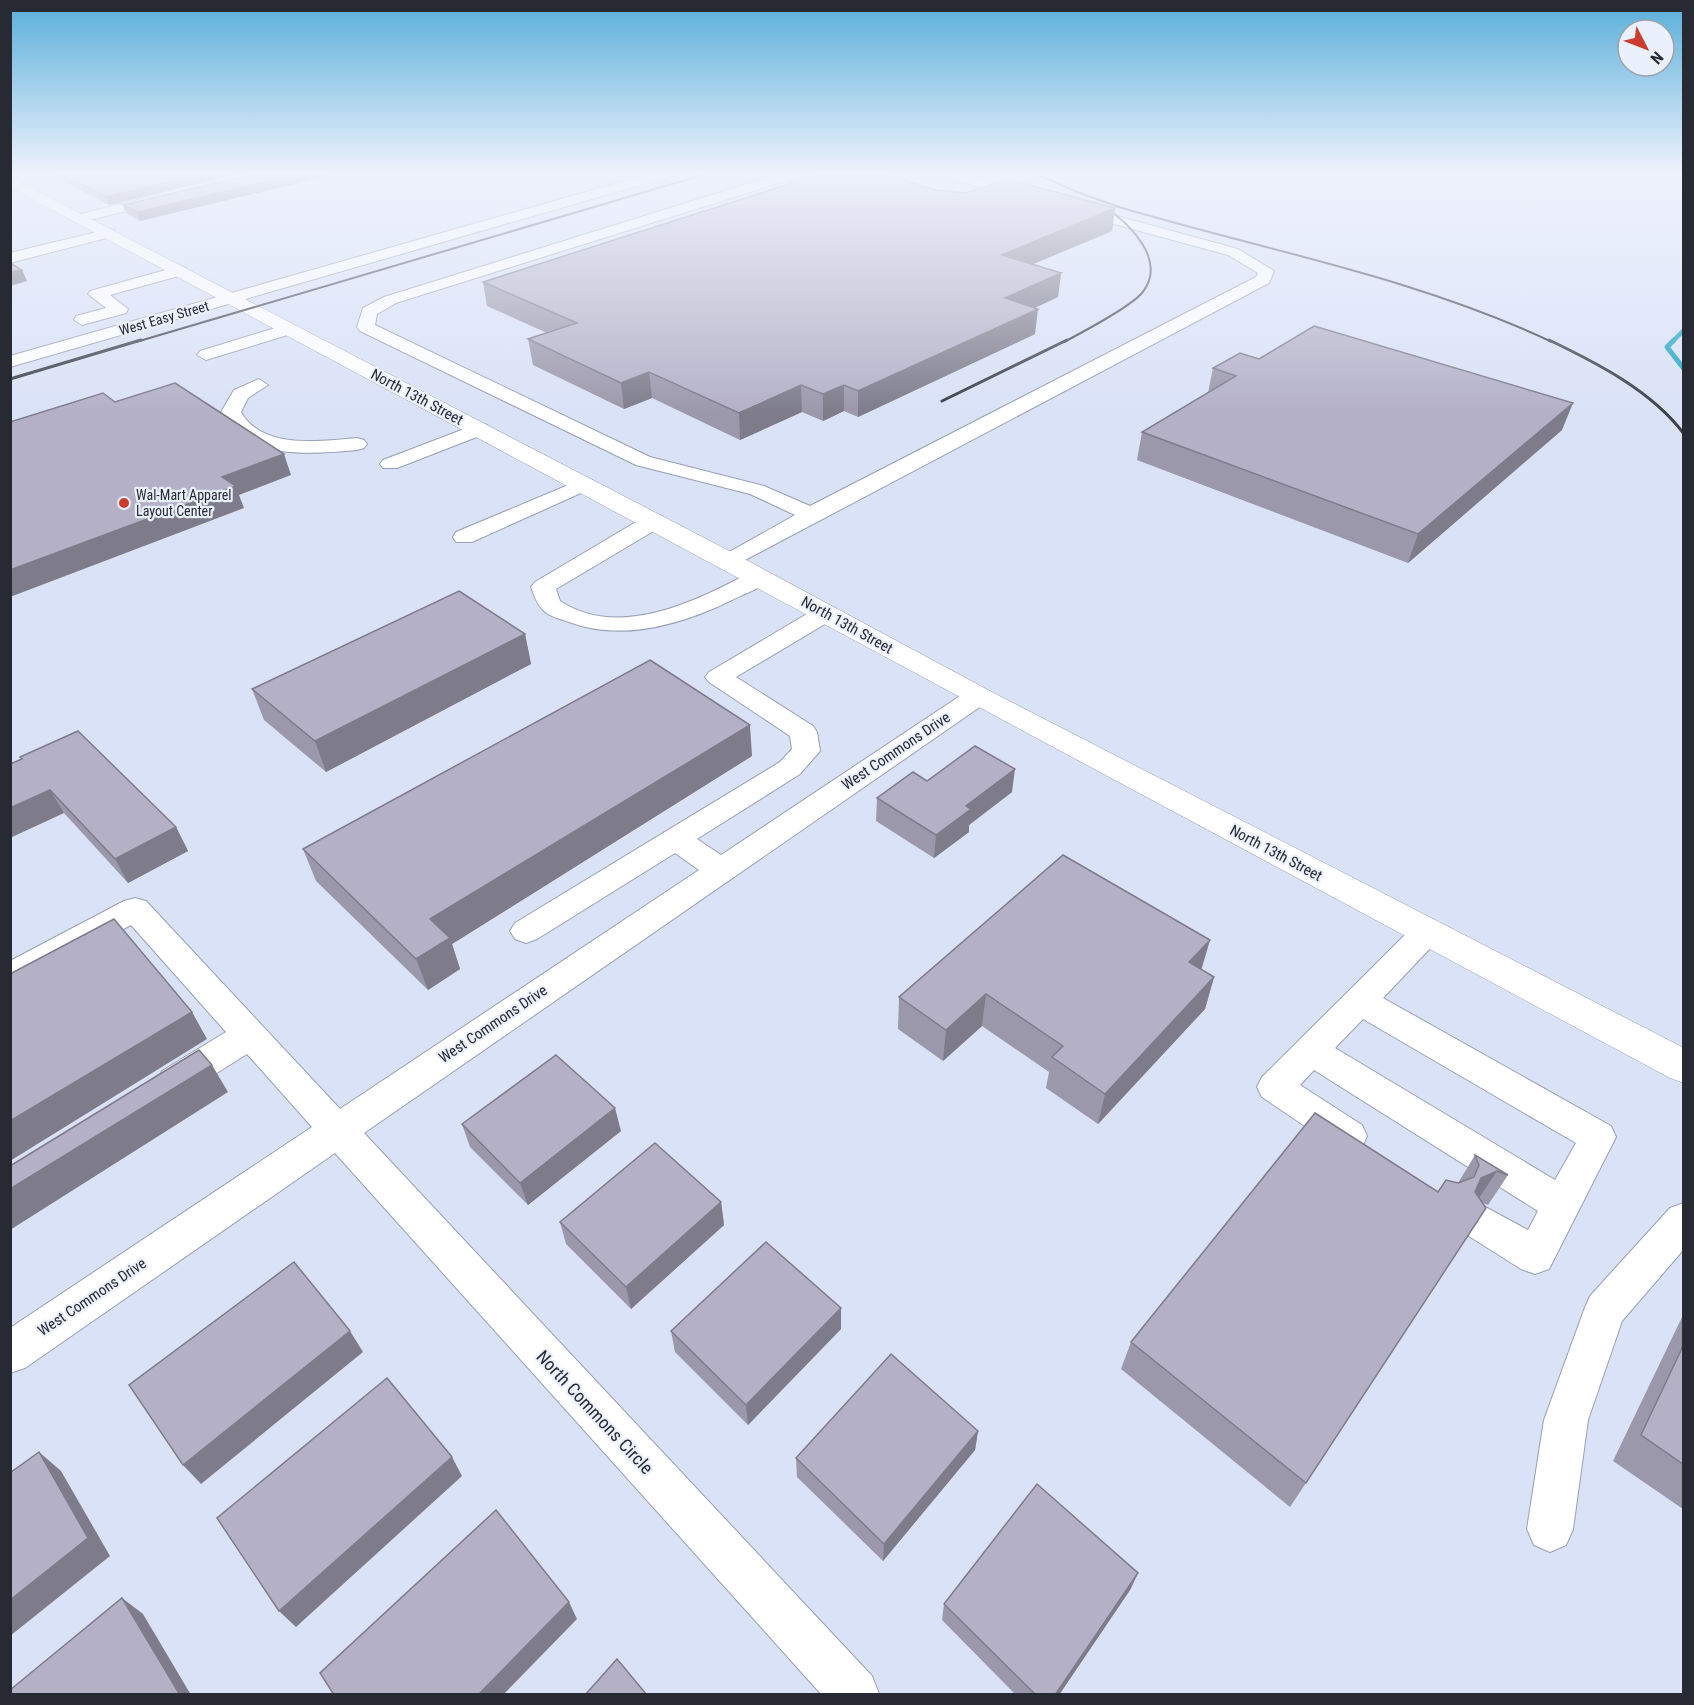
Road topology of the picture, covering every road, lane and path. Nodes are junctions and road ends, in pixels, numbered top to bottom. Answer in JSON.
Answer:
{"nodes":[{"id":1,"x":28,"y":254,"type":"edge"},
{"id":2,"x":147,"y":254,"type":"edge"},
{"id":3,"x":386,"y":254,"type":"edge"},
{"id":4,"x":539,"y":254,"type":"edge"},
{"id":5,"x":1236,"y":254,"type":"edge"},
{"id":6,"x":10,"y":258,"type":"edge"},
{"id":7,"x":180,"y":271,"type":"junction"},
{"id":8,"x":232,"y":298,"type":"junction"},
{"id":9,"x":64,"y":325,"type":"dead end"},
{"id":10,"x":288,"y":329,"type":"junction"},
{"id":11,"x":30,"y":335,"type":"dead end"},
{"id":12,"x":54,"y":350,"type":"junction"},
{"id":13,"x":206,"y":355,"type":"dead end"},
{"id":14,"x":10,"y":362,"type":"edge"},
{"id":15,"x":259,"y":385,"type":"dead end"},
{"id":16,"x":480,"y":429,"type":"junction"},
{"id":17,"x":357,"y":444,"type":"dead end"},
{"id":18,"x":390,"y":464,"type":"dead end"},
{"id":19,"x":585,"y":484,"type":"junction"},
{"id":20,"x":812,"y":515,"type":"junction"},
{"id":21,"x":654,"y":521,"type":"junction"},
{"id":22,"x":464,"y":537,"type":"dead end"},
{"id":23,"x":730,"y":561,"type":"junction"},
{"id":24,"x":759,"y":577,"type":"junction"},
{"id":25,"x":826,"y":613,"type":"junction"},
{"id":26,"x":978,"y":696,"type":"junction"},
{"id":27,"x":676,"y":839,"type":"junction"},
{"id":28,"x":720,"y":870,"type":"junction"},
{"id":29,"x":526,"y":931,"type":"dead end"},
{"id":30,"x":1427,"y":932,"type":"junction"},
{"id":31,"x":10,"y":976,"type":"edge"},
{"id":32,"x":1361,"y":1001,"type":"junction"},
{"id":33,"x":249,"y":1035,"type":"junction"},
{"id":34,"x":1311,"y":1051,"type":"junction"},
{"id":35,"x":1683,"y":1067,"type":"edge"},
{"id":36,"x":150,"y":1097,"type":"edge"},
{"id":37,"x":336,"y":1130,"type":"junction"},
{"id":38,"x":1381,"y":1157,"type":"edge"},
{"id":39,"x":1562,"y":1204,"type":"junction"},
{"id":40,"x":1683,"y":1220,"type":"edge"},
{"id":41,"x":1478,"y":1221,"type":"edge"},
{"id":42,"x":10,"y":1353,"type":"edge"},
{"id":43,"x":1550,"y":1529,"type":"dead end"},
{"id":44,"x":854,"y":1695,"type":"edge"}],
"edges":[{"from":1,"to":6,"type":"street"},
{"from":2,"to":7,"type":"main road","name":"North 13th Street"},
{"from":3,"to":8,"type":"street","name":"West Easy Street"},
{"from":4,"to":20,"type":"street"},
{"from":5,"to":20,"type":"street"},
{"from":7,"to":8,"type":"main road","name":"North 13th Street"},
{"from":7,"to":9,"type":"street"},
{"from":8,"to":10,"type":"main road","name":"North 13th Street"},
{"from":8,"to":12,"type":"street","name":"West Easy Street"},
{"from":10,"to":13,"type":"street"},
{"from":10,"to":16,"type":"main road","name":"North 13th Street"},
{"from":11,"to":12,"type":"street"},
{"from":12,"to":14,"type":"street","name":"West Easy Street"},
{"from":15,"to":17,"type":"street"},
{"from":16,"to":18,"type":"street"},
{"from":16,"to":19,"type":"main road","name":"North 13th Street"},
{"from":19,"to":21,"type":"main road","name":"North 13th Street"},
{"from":19,"to":22,"type":"street"},
{"from":20,"to":23,"type":"street"},
{"from":21,"to":23,"type":"main road","name":"North 13th Street"},
{"from":21,"to":24,"type":"street"},
{"from":23,"to":24,"type":"main road","name":"North 13th Street"},
{"from":24,"to":25,"type":"main road","name":"North 13th Street"},
{"from":25,"to":26,"type":"main road","name":"North 13th Street"},
{"from":25,"to":27,"type":"street"},
{"from":26,"to":28,"type":"street","name":"West Commons Drive"},
{"from":26,"to":30,"type":"main road","name":"North 13th Street"},
{"from":27,"to":28,"type":"street"},
{"from":27,"to":29,"type":"street"},
{"from":28,"to":37,"type":"street","name":"West Commons Drive"},
{"from":30,"to":32,"type":"street"},
{"from":30,"to":35,"type":"main road","name":"North 13th Street"},
{"from":31,"to":33,"type":"street","name":"North Commons Circle"},
{"from":32,"to":34,"type":"street"},
{"from":32,"to":39,"type":"street"},
{"from":33,"to":36,"type":"street"},
{"from":33,"to":37,"type":"street","name":"North Commons Circle"},
{"from":34,"to":38,"type":"street"},
{"from":34,"to":39,"type":"street"},
{"from":37,"to":42,"type":"street","name":"West Commons Drive"},
{"from":37,"to":44,"type":"street","name":"North Commons Circle"},
{"from":39,"to":41,"type":"street"},
{"from":40,"to":43,"type":"street"}]}
